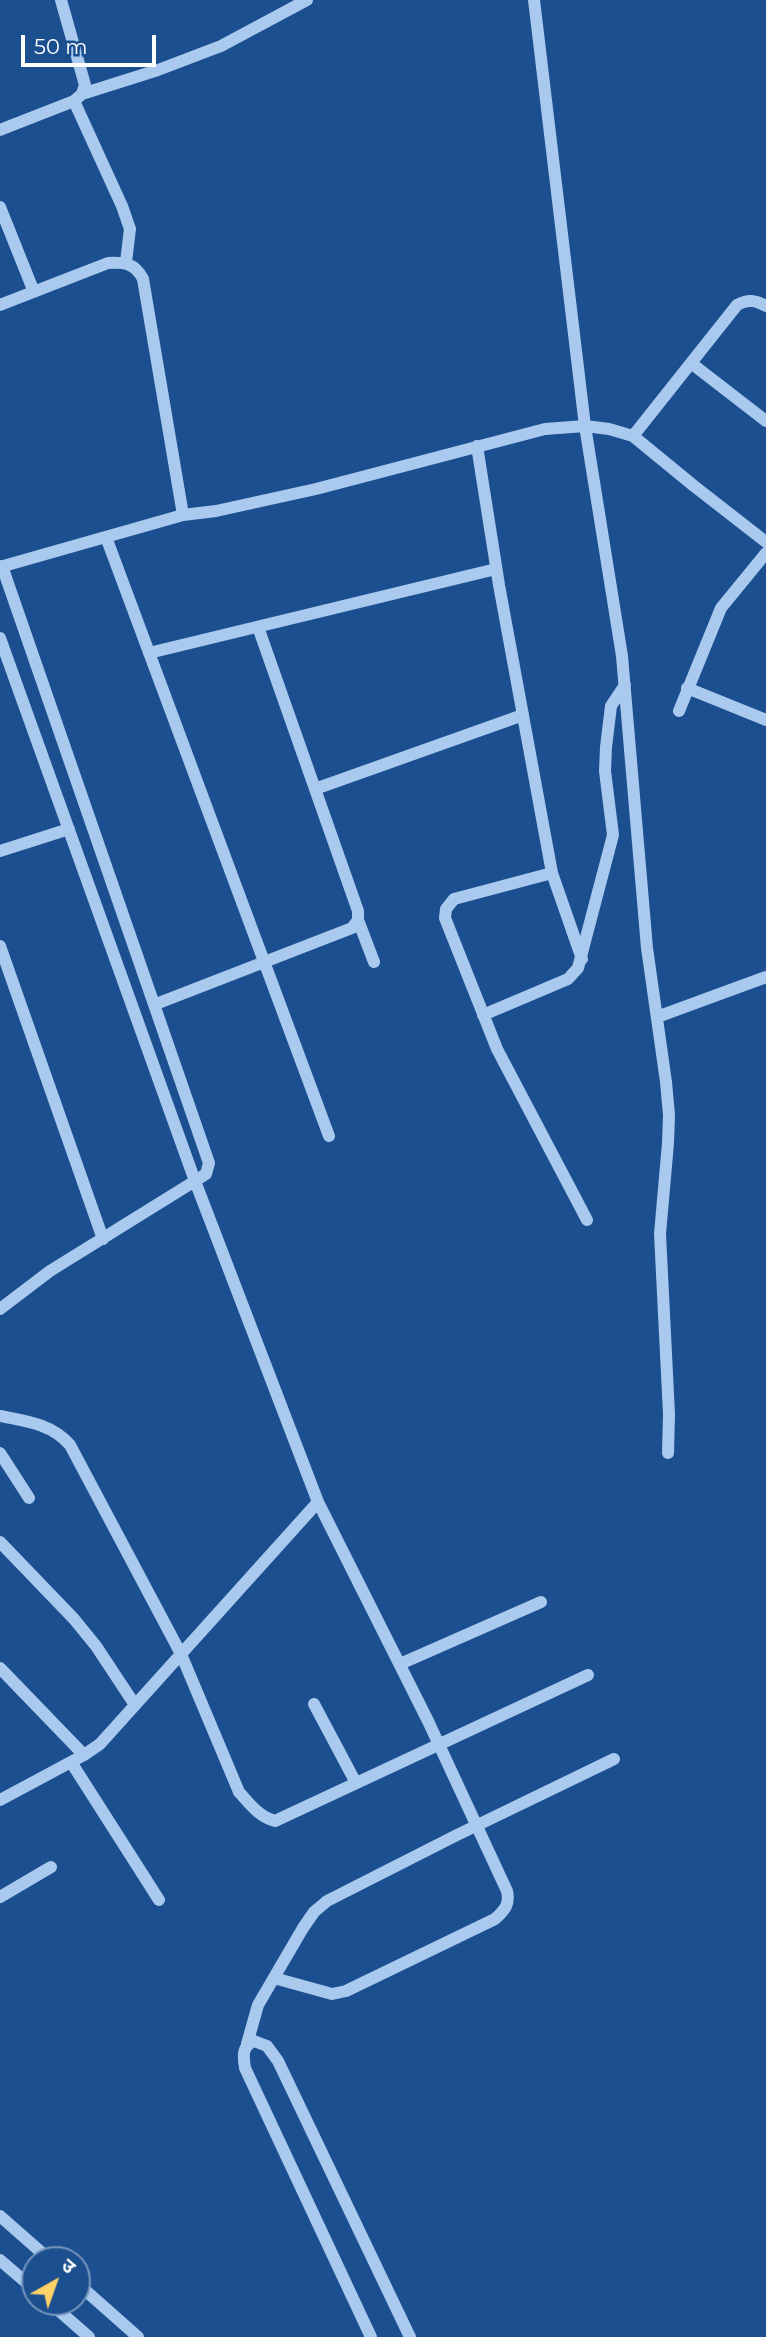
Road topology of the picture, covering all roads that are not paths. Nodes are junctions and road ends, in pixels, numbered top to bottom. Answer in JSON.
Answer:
{"nodes":[{"id":1,"x":61,"y":0,"type":"edge"},
{"id":2,"x":307,"y":0,"type":"edge"},
{"id":3,"x":534,"y":0,"type":"edge"},
{"id":4,"x":78,"y":98,"type":"junction"},
{"id":5,"x":0,"y":130,"type":"edge"},
{"id":6,"x":0,"y":207,"type":"edge"},
{"id":7,"x":126,"y":262,"type":"junction"},
{"id":8,"x":34,"y":292,"type":"junction"},
{"id":9,"x":0,"y":305,"type":"edge"},
{"id":10,"x":766,"y":306,"type":"edge"},
{"id":11,"x":691,"y":363,"type":"junction"},
{"id":12,"x":766,"y":421,"type":"edge"},
{"id":13,"x":585,"y":426,"type":"junction"},
{"id":14,"x":633,"y":436,"type":"junction"},
{"id":15,"x":477,"y":446,"type":"junction"},
{"id":16,"x":183,"y":515,"type":"junction"},
{"id":17,"x":106,"y":537,"type":"junction"},
{"id":18,"x":766,"y":542,"type":"edge"},
{"id":19,"x":766,"y":553,"type":"edge"},
{"id":20,"x":1,"y":567,"type":"edge"},
{"id":21,"x":496,"y":569,"type":"junction"},
{"id":22,"x":258,"y":626,"type":"junction"},
{"id":23,"x":0,"y":638,"type":"edge"},
{"id":24,"x":149,"y":653,"type":"junction"},
{"id":25,"x":625,"y":685,"type":"junction"},
{"id":26,"x":687,"y":688,"type":"junction"},
{"id":27,"x":679,"y":712,"type":"dead end"},
{"id":28,"x":523,"y":715,"type":"junction"},
{"id":29,"x":766,"y":720,"type":"edge"},
{"id":30,"x":68,"y":755,"type":"junction"},
{"id":31,"x":44,"y":761,"type":"junction"},
{"id":32,"x":315,"y":789,"type":"junction"},
{"id":33,"x":69,"y":829,"type":"junction"},
{"id":34,"x":0,"y":852,"type":"edge"},
{"id":35,"x":552,"y":873,"type":"junction"},
{"id":36,"x":358,"y":920,"type":"junction"},
{"id":37,"x":0,"y":946,"type":"edge"},
{"id":38,"x":582,"y":959,"type":"junction"},
{"id":39,"x":374,"y":962,"type":"dead end"},
{"id":40,"x":265,"y":963,"type":"junction"},
{"id":41,"x":766,"y":976,"type":"edge"},
{"id":42,"x":156,"y":1004,"type":"junction"},
{"id":43,"x":484,"y":1015,"type":"junction"},
{"id":44,"x":657,"y":1017,"type":"junction"},
{"id":45,"x":329,"y":1136,"type":"dead end"},
{"id":46,"x":195,"y":1181,"type":"junction"},
{"id":47,"x":587,"y":1220,"type":"dead end"},
{"id":48,"x":103,"y":1239,"type":"junction"},
{"id":49,"x":0,"y":1309,"type":"edge"},
{"id":50,"x":0,"y":1416,"type":"edge"},
{"id":51,"x":668,"y":1453,"type":"dead end"},
{"id":52,"x":0,"y":1454,"type":"edge"},
{"id":53,"x":29,"y":1498,"type":"dead end"},
{"id":54,"x":318,"y":1502,"type":"junction"},
{"id":55,"x":0,"y":1542,"type":"edge"},
{"id":56,"x":541,"y":1602,"type":"dead end"},
{"id":57,"x":181,"y":1654,"type":"junction"},
{"id":58,"x":400,"y":1664,"type":"junction"},
{"id":59,"x":0,"y":1668,"type":"edge"},
{"id":60,"x":588,"y":1675,"type":"dead end"},
{"id":61,"x":314,"y":1704,"type":"dead end"},
{"id":62,"x":135,"y":1705,"type":"junction"},
{"id":63,"x":439,"y":1744,"type":"junction"},
{"id":64,"x":84,"y":1755,"type":"junction"},
{"id":65,"x":614,"y":1759,"type":"dead end"},
{"id":66,"x":71,"y":1762,"type":"junction"},
{"id":67,"x":356,"y":1783,"type":"junction"},
{"id":68,"x":1,"y":1797,"type":"edge"},
{"id":69,"x":477,"y":1825,"type":"junction"},
{"id":70,"x":51,"y":1867,"type":"dead end"},
{"id":71,"x":0,"y":1897,"type":"edge"},
{"id":72,"x":159,"y":1900,"type":"dead end"},
{"id":73,"x":274,"y":1978,"type":"junction"},
{"id":74,"x":247,"y":2044,"type":"junction"},
{"id":75,"x":0,"y":2216,"type":"edge"},
{"id":76,"x":34,"y":2246,"type":"edge"},
{"id":77,"x":0,"y":2260,"type":"edge"},
{"id":78,"x":21,"y":2278,"type":"edge"},
{"id":79,"x":91,"y":2295,"type":"edge"},
{"id":80,"x":65,"y":2316,"type":"edge"},
{"id":81,"x":89,"y":2337,"type":"edge"},
{"id":82,"x":138,"y":2337,"type":"edge"},
{"id":83,"x":371,"y":2337,"type":"edge"},
{"id":84,"x":410,"y":2337,"type":"edge"}],
"edges":[{"from":1,"to":4,"type":"street"},
{"from":2,"to":4,"type":"street"},
{"from":3,"to":13,"type":"street"},
{"from":4,"to":5,"type":"street"},
{"from":4,"to":7,"type":"street"},
{"from":6,"to":8,"type":"street"},
{"from":7,"to":8,"type":"street"},
{"from":7,"to":16,"type":"street"},
{"from":8,"to":9,"type":"street"},
{"from":10,"to":11,"type":"street"},
{"from":11,"to":12,"type":"street"},
{"from":11,"to":14,"type":"street"},
{"from":13,"to":14,"type":"street"},
{"from":13,"to":15,"type":"street"},
{"from":13,"to":25,"type":"street"},
{"from":14,"to":18,"type":"street"},
{"from":15,"to":16,"type":"street"},
{"from":15,"to":21,"type":"street"},
{"from":16,"to":17,"type":"street"},
{"from":17,"to":20,"type":"street"},
{"from":17,"to":24,"type":"street"},
{"from":19,"to":26,"type":"street"},
{"from":20,"to":30,"type":"street"},
{"from":21,"to":22,"type":"street"},
{"from":21,"to":28,"type":"street"},
{"from":22,"to":24,"type":"street"},
{"from":22,"to":32,"type":"street"},
{"from":23,"to":31,"type":"street"},
{"from":24,"to":40,"type":"street"},
{"from":25,"to":38,"type":"street"},
{"from":25,"to":44,"type":"street"},
{"from":26,"to":27,"type":"street"},
{"from":26,"to":29,"type":"street"},
{"from":28,"to":32,"type":"street"},
{"from":28,"to":35,"type":"street"},
{"from":30,"to":31,"type":"street"},
{"from":30,"to":42,"type":"street"},
{"from":31,"to":33,"type":"street"},
{"from":32,"to":36,"type":"street"},
{"from":33,"to":34,"type":"street"},
{"from":33,"to":46,"type":"street"},
{"from":35,"to":38,"type":"street"},
{"from":35,"to":43,"type":"street"},
{"from":36,"to":39,"type":"street"},
{"from":36,"to":40,"type":"street"},
{"from":37,"to":48,"type":"street"},
{"from":38,"to":43,"type":"street"},
{"from":40,"to":42,"type":"street"},
{"from":40,"to":45,"type":"street"},
{"from":41,"to":44,"type":"street"},
{"from":42,"to":46,"type":"street"},
{"from":43,"to":47,"type":"street"},
{"from":44,"to":51,"type":"street"},
{"from":46,"to":48,"type":"street"},
{"from":46,"to":54,"type":"street"},
{"from":48,"to":49,"type":"street"},
{"from":50,"to":57,"type":"street"},
{"from":52,"to":53,"type":"street"},
{"from":54,"to":57,"type":"street"},
{"from":54,"to":58,"type":"street"},
{"from":55,"to":62,"type":"street"},
{"from":56,"to":58,"type":"street"},
{"from":57,"to":62,"type":"street"},
{"from":57,"to":67,"type":"street"},
{"from":58,"to":63,"type":"street"},
{"from":59,"to":64,"type":"street"},
{"from":60,"to":63,"type":"street"},
{"from":61,"to":67,"type":"street"},
{"from":62,"to":64,"type":"street"},
{"from":63,"to":67,"type":"street"},
{"from":63,"to":69,"type":"street"},
{"from":64,"to":66,"type":"street"},
{"from":65,"to":69,"type":"street"},
{"from":66,"to":68,"type":"street"},
{"from":66,"to":72,"type":"street"},
{"from":69,"to":73,"type":"street"},
{"from":69,"to":73,"type":"street"},
{"from":70,"to":71,"type":"street"},
{"from":73,"to":74,"type":"street"},
{"from":74,"to":83,"type":"street"},
{"from":74,"to":84,"type":"street"},
{"from":75,"to":76,"type":"street"},
{"from":77,"to":78,"type":"street"},
{"from":79,"to":82,"type":"street"},
{"from":80,"to":81,"type":"street"}]}
